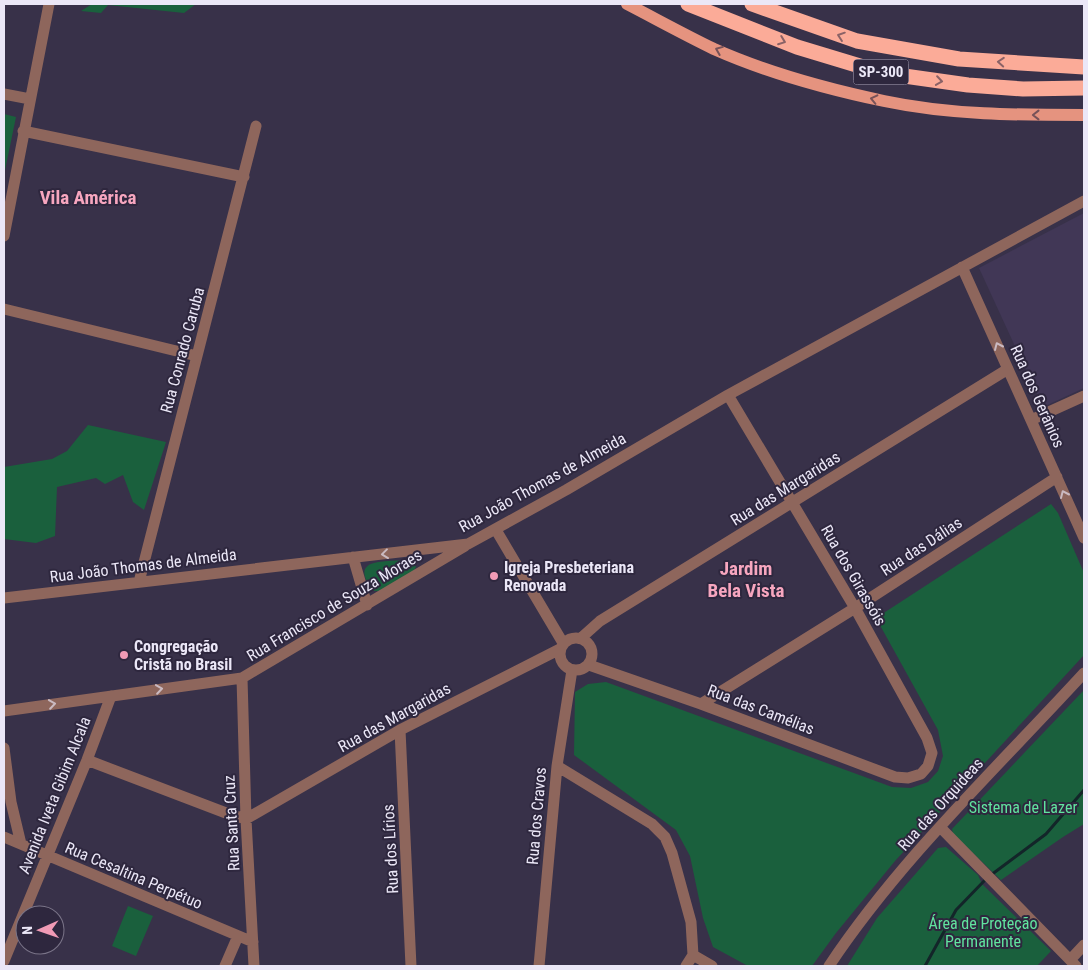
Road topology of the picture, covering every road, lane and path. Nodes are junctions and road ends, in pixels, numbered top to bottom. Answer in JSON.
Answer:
{"nodes":[{"id":1,"x":48,"y":4,"type":"edge"},
{"id":2,"x":627,"y":4,"type":"edge"},
{"id":3,"x":688,"y":4,"type":"edge"},
{"id":4,"x":752,"y":4,"type":"edge"},
{"id":5,"x":1084,"y":67,"type":"edge"},
{"id":6,"x":1084,"y":88,"type":"edge"},
{"id":7,"x":4,"y":94,"type":"edge"},
{"id":8,"x":30,"y":99,"type":"junction"},
{"id":9,"x":1084,"y":115,"type":"edge"},
{"id":10,"x":256,"y":126,"type":"dead end"},
{"id":11,"x":23,"y":131,"type":"junction"},
{"id":12,"x":244,"y":177,"type":"junction"},
{"id":13,"x":1084,"y":201,"type":"edge"},
{"id":14,"x":4,"y":236,"type":"edge"},
{"id":15,"x":962,"y":267,"type":"junction"},
{"id":16,"x":4,"y":309,"type":"edge"},
{"id":17,"x":197,"y":356,"type":"junction"},
{"id":18,"x":1008,"y":369,"type":"junction"},
{"id":19,"x":728,"y":395,"type":"junction"},
{"id":20,"x":1084,"y":396,"type":"edge"},
{"id":21,"x":1031,"y":420,"type":"junction"},
{"id":22,"x":1057,"y":477,"type":"junction"},
{"id":23,"x":792,"y":502,"type":"junction"},
{"id":24,"x":496,"y":530,"type":"junction"},
{"id":25,"x":1083,"y":534,"type":"edge"},
{"id":26,"x":468,"y":544,"type":"junction"},
{"id":27,"x":353,"y":557,"type":"junction"},
{"id":28,"x":139,"y":582,"type":"junction"},
{"id":29,"x":4,"y":598,"type":"edge"},
{"id":30,"x":367,"y":605,"type":"junction"},
{"id":31,"x":855,"y":608,"type":"junction"},
{"id":32,"x":581,"y":638,"type":"junction"},
{"id":33,"x":562,"y":646,"type":"junction"},
{"id":34,"x":588,"y":664,"type":"junction"},
{"id":35,"x":572,"y":670,"type":"junction"},
{"id":36,"x":1084,"y":673,"type":"edge"},
{"id":37,"x":242,"y":678,"type":"junction"},
{"id":38,"x":111,"y":696,"type":"junction"},
{"id":39,"x":701,"y":704,"type":"junction"},
{"id":40,"x":4,"y":711,"type":"edge"},
{"id":41,"x":400,"y":730,"type":"junction"},
{"id":42,"x":4,"y":748,"type":"edge"},
{"id":43,"x":87,"y":760,"type":"junction"},
{"id":44,"x":557,"y":766,"type":"junction"},
{"id":45,"x":921,"y":774,"type":"joint"},
{"id":46,"x":7,"y":804,"type":"edge"},
{"id":47,"x":246,"y":819,"type":"junction"},
{"id":48,"x":940,"y":827,"type":"junction"},
{"id":49,"x":4,"y":837,"type":"edge"},
{"id":50,"x":21,"y":844,"type":"junction"},
{"id":51,"x":47,"y":856,"type":"junction"},
{"id":52,"x":238,"y":936,"type":"junction"},
{"id":53,"x":253,"y":942,"type":"junction"},
{"id":54,"x":1084,"y":945,"type":"edge"},
{"id":55,"x":693,"y":955,"type":"junction"},
{"id":56,"x":4,"y":961,"type":"edge"},
{"id":57,"x":1072,"y":963,"type":"edge"},
{"id":58,"x":225,"y":966,"type":"edge"},
{"id":59,"x":254,"y":966,"type":"edge"},
{"id":60,"x":411,"y":966,"type":"edge"},
{"id":61,"x":539,"y":966,"type":"edge"},
{"id":62,"x":686,"y":966,"type":"edge"},
{"id":63,"x":712,"y":966,"type":"edge"},
{"id":64,"x":830,"y":966,"type":"edge"}],
"edges":[{"from":1,"to":8,"type":"street"},
{"from":9,"to":2,"type":"main road","one_way":true},
{"from":3,"to":6,"type":"highway","number":"SP-300","one_way":true},
{"from":5,"to":4,"type":"highway","number":"SP-300","one_way":true},
{"from":7,"to":8,"type":"street"},
{"from":8,"to":11,"type":"street"},
{"from":10,"to":12,"type":"street","name":"Rua Conrado Caruba"},
{"from":11,"to":12,"type":"street"},
{"from":11,"to":14,"type":"street"},
{"from":12,"to":17,"type":"street","name":"Rua Conrado Caruba"},
{"from":13,"to":15,"type":"street","name":"Rua João Thomas de Almeida"},
{"from":18,"to":15,"type":"street","name":"Rua dos Gerânios","one_way":true},
{"from":15,"to":19,"type":"street","name":"Rua João Thomas de Almeida"},
{"from":16,"to":17,"type":"street"},
{"from":17,"to":28,"type":"street","name":"Rua Conrado Caruba"},
{"from":18,"to":21,"type":"street","name":"Rua dos Gerânios"},
{"from":18,"to":23,"type":"street","name":"Rua das Margaridas"},
{"from":19,"to":23,"type":"street","name":"Rua dos Girassóis"},
{"from":19,"to":24,"type":"street","name":"Rua João Thomas de Almeida"},
{"from":20,"to":21,"type":"street"},
{"from":21,"to":22,"type":"street","name":"Rua dos Gerânios"},
{"from":25,"to":22,"type":"street","name":"Rua dos Gerânios","one_way":true},
{"from":22,"to":31,"type":"street","name":"Rua das Dálias"},
{"from":23,"to":31,"type":"street","name":"Rua dos Girassóis"},
{"from":23,"to":32,"type":"street","name":"Rua das Margaridas"},
{"from":24,"to":26,"type":"street","name":"Rua João Thomas de Almeida"},
{"from":24,"to":33,"type":"street"},
{"from":26,"to":27,"type":"street","name":"Rua João Thomas de Almeida","one_way":true},
{"from":26,"to":30,"type":"street","name":"Rua Francisco de Souza Moraes"},
{"from":27,"to":28,"type":"street","name":"Rua João Thomas de Almeida"},
{"from":27,"to":30,"type":"street"},
{"from":28,"to":29,"type":"street","name":"Rua João Thomas de Almeida"},
{"from":30,"to":37,"type":"street","name":"Rua Francisco de Souza Moraes"},
{"from":31,"to":39,"type":"street","name":"Rua das Dálias"},
{"from":31,"to":45,"type":"street","name":"Rua dos Girassóis"},
{"from":32,"to":33,"type":"street"},
{"from":32,"to":34,"type":"street"},
{"from":33,"to":35,"type":"street"},
{"from":33,"to":41,"type":"street","name":"Rua das Margaridas"},
{"from":34,"to":35,"type":"street"},
{"from":34,"to":39,"type":"street","name":"Rua das Camélias"},
{"from":35,"to":44,"type":"street","name":"Rua dos Cravos"},
{"from":36,"to":48,"type":"street","name":"Rua das Orquideas"},
{"from":38,"to":37,"type":"street","name":"Rua Francisco de Souza Moraes","one_way":true},
{"from":37,"to":47,"type":"street","name":"Rua Santa Cruz"},
{"from":40,"to":38,"type":"street","name":"Rua Francisco de Souza Moraes","one_way":true},
{"from":38,"to":43,"type":"street","name":"Avenida Iveta Gibim Alcala"},
{"from":39,"to":45,"type":"street","name":"Rua das Camélias"},
{"from":41,"to":47,"type":"street","name":"Rua das Margaridas"},
{"from":41,"to":60,"type":"street","name":"Rua dos Lírios"},
{"from":42,"to":46,"type":"street"},
{"from":43,"to":47,"type":"street"},
{"from":43,"to":51,"type":"street","name":"Avenida Iveta Gibim Alcala"},
{"from":44,"to":55,"type":"street"},
{"from":44,"to":61,"type":"street","name":"Rua dos Cravos"},
{"from":46,"to":50,"type":"street"},
{"from":47,"to":53,"type":"street","name":"Rua Santa Cruz"},
{"from":48,"to":57,"type":"street"},
{"from":48,"to":64,"type":"street","name":"Rua das Orquideas"},
{"from":49,"to":50,"type":"street","name":"Rua Cesaltina Perpétuo"},
{"from":50,"to":51,"type":"street","name":"Rua Cesaltina Perpétuo"},
{"from":51,"to":52,"type":"street","name":"Rua Cesaltina Perpétuo"},
{"from":51,"to":56,"type":"street","name":"Avenida Iveta Gibim Alcala"},
{"from":52,"to":53,"type":"street","name":"Rua Cesaltina Perpétuo"},
{"from":52,"to":58,"type":"street"},
{"from":53,"to":59,"type":"street","name":"Rua Santa Cruz"},
{"from":54,"to":57,"type":"street"},
{"from":55,"to":62,"type":"street"},
{"from":55,"to":63,"type":"street"}]}
